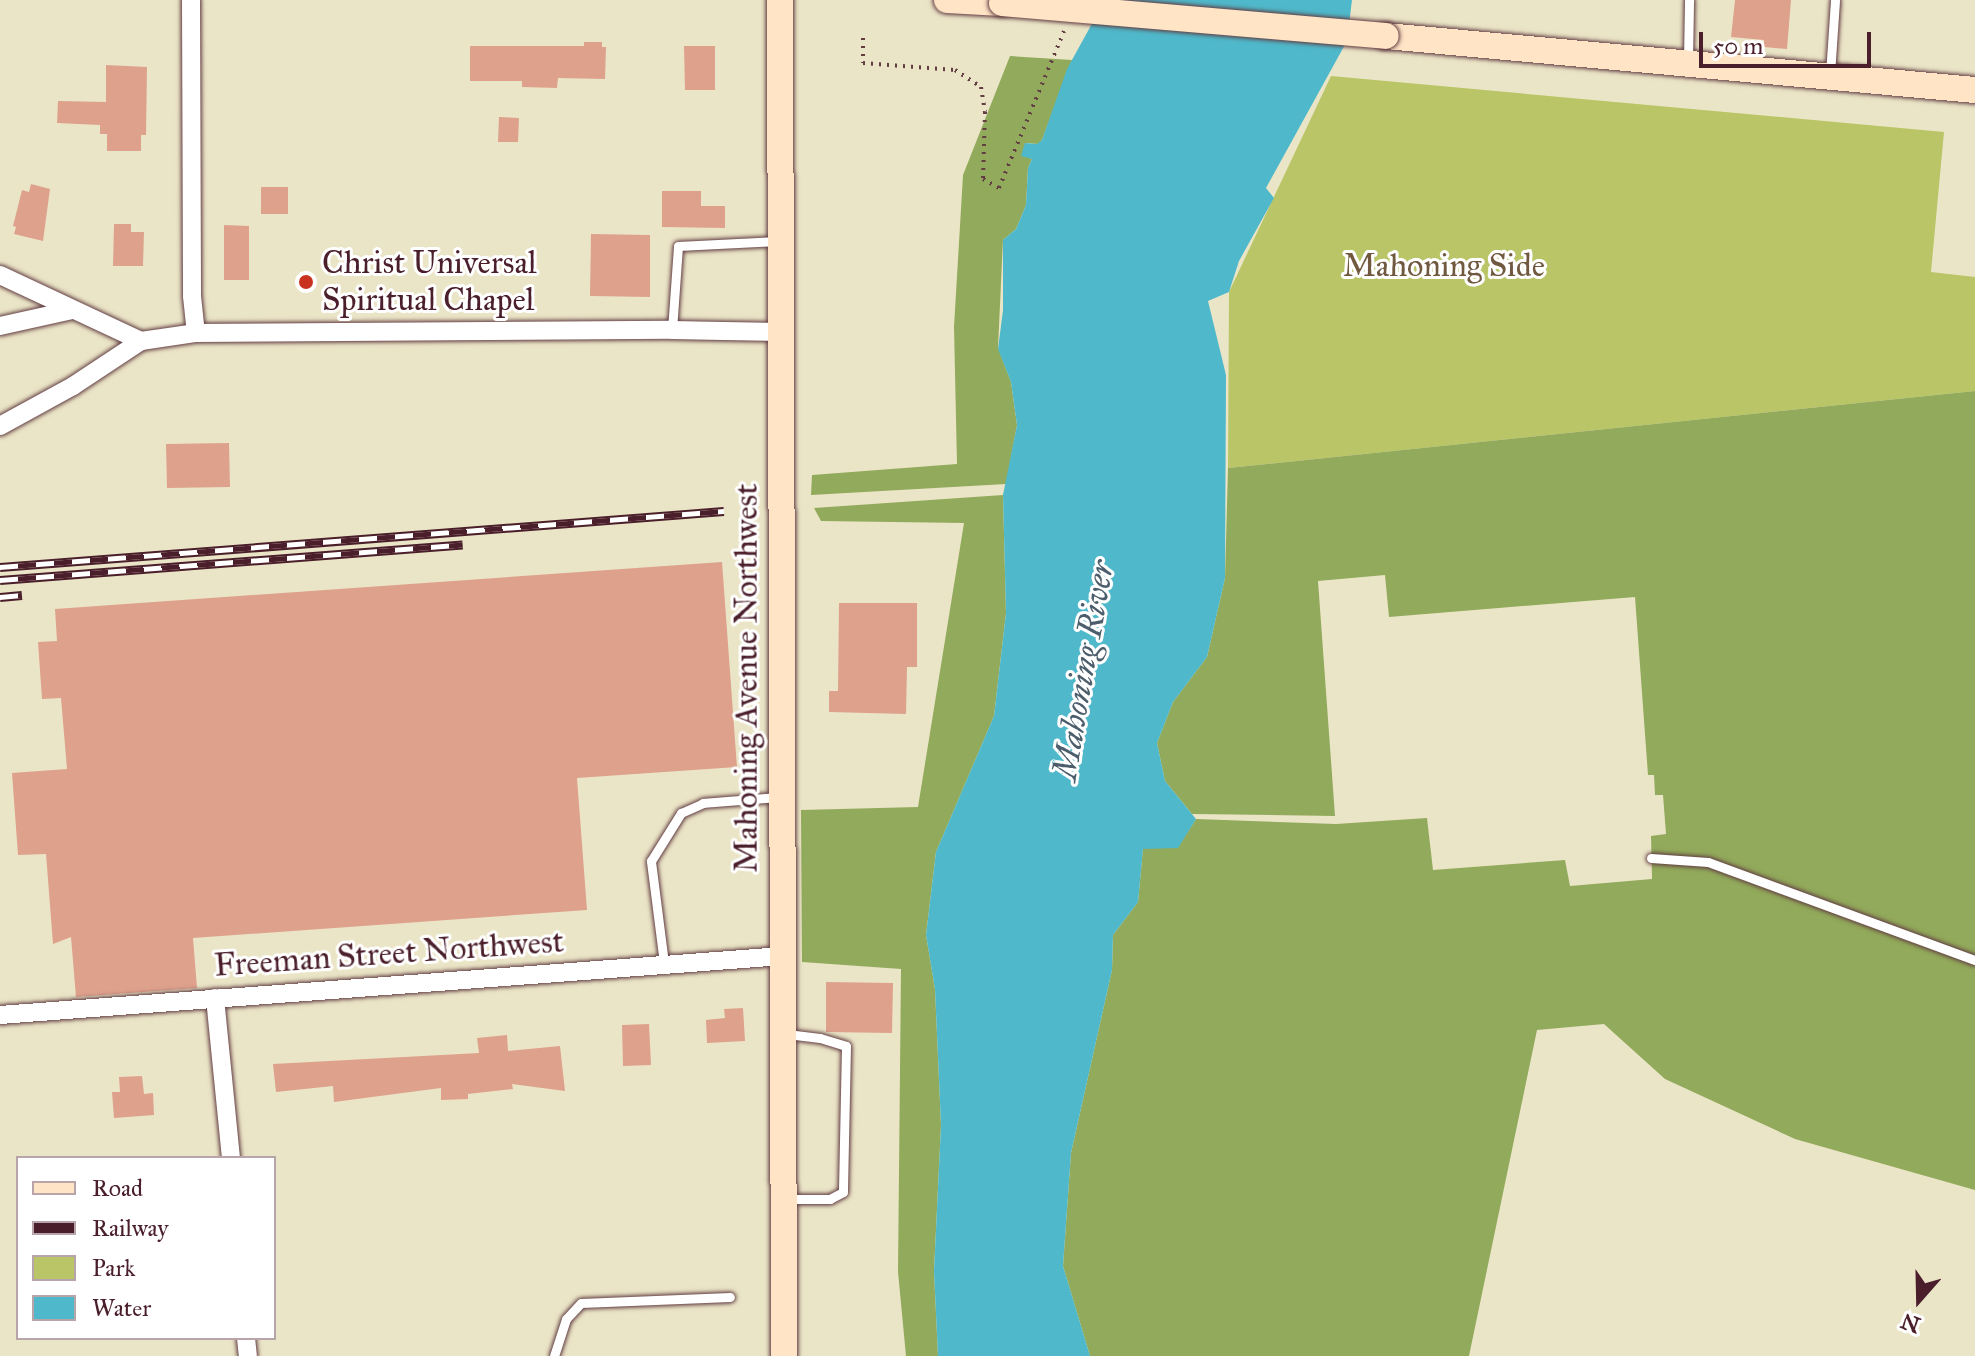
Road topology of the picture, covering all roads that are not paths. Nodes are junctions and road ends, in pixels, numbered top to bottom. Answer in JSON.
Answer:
{"nodes":[{"id":1,"x":191,"y":0,"type":"edge"},
{"id":2,"x":780,"y":0,"type":"edge"},
{"id":3,"x":947,"y":0,"type":"edge"},
{"id":4,"x":1689,"y":0,"type":"edge"},
{"id":5,"x":1835,"y":0,"type":"edge"},
{"id":6,"x":1688,"y":64,"type":"junction"},
{"id":7,"x":1830,"y":77,"type":"junction"},
{"id":8,"x":1975,"y":90,"type":"edge"},
{"id":9,"x":778,"y":241,"type":"junction"},
{"id":10,"x":0,"y":275,"type":"edge"},
{"id":11,"x":72,"y":310,"type":"junction"},
{"id":12,"x":0,"y":326,"type":"edge"},
{"id":13,"x":672,"y":330,"type":"junction"},
{"id":14,"x":781,"y":332,"type":"junction"},
{"id":15,"x":196,"y":333,"type":"junction"},
{"id":16,"x":141,"y":341,"type":"junction"},
{"id":17,"x":0,"y":426,"type":"edge"},
{"id":18,"x":783,"y":797,"type":"junction"},
{"id":19,"x":1651,"y":858,"type":"dead end"},
{"id":20,"x":782,"y":956,"type":"junction"},
{"id":21,"x":1975,"y":960,"type":"edge"},
{"id":22,"x":664,"y":963,"type":"junction"},
{"id":23,"x":215,"y":998,"type":"junction"},
{"id":24,"x":0,"y":1015,"type":"edge"},
{"id":25,"x":783,"y":1034,"type":"junction"},
{"id":26,"x":231,"y":1156,"type":"edge"},
{"id":27,"x":784,"y":1199,"type":"junction"},
{"id":28,"x":730,"y":1297,"type":"dead end"},
{"id":29,"x":554,"y":1356,"type":"edge"},
{"id":30,"x":784,"y":1356,"type":"edge"}],
"edges":[{"from":1,"to":15,"type":"street"},
{"from":2,"to":9,"type":"main road","name":"Mahoning Avenue Northwest"},
{"from":3,"to":6,"type":"main road","bridge":true},
{"from":4,"to":6,"type":"lane"},
{"from":5,"to":7,"type":"lane"},
{"from":6,"to":7,"type":"main road"},
{"from":7,"to":8,"type":"main road"},
{"from":9,"to":13,"type":"lane"},
{"from":9,"to":14,"type":"main road","name":"Mahoning Avenue Northwest"},
{"from":10,"to":11,"type":"street"},
{"from":11,"to":12,"type":"street"},
{"from":11,"to":16,"type":"street"},
{"from":13,"to":14,"type":"street"},
{"from":13,"to":15,"type":"street"},
{"from":14,"to":18,"type":"main road","name":"Mahoning Avenue Northwest"},
{"from":15,"to":16,"type":"street"},
{"from":16,"to":17,"type":"street"},
{"from":18,"to":20,"type":"main road","name":"Mahoning Avenue Northwest"},
{"from":18,"to":22,"type":"lane"},
{"from":19,"to":21,"type":"lane"},
{"from":20,"to":22,"type":"street","name":"Freeman Street Northwest"},
{"from":20,"to":25,"type":"main road","name":"Mahoning Avenue Northwest"},
{"from":22,"to":23,"type":"street","name":"Freeman Street Northwest"},
{"from":23,"to":24,"type":"street","name":"Freeman Street Northwest"},
{"from":23,"to":26,"type":"street"},
{"from":25,"to":27,"type":"main road","name":"Mahoning Avenue Northwest"},
{"from":25,"to":27,"type":"lane"},
{"from":27,"to":30,"type":"main road","name":"Mahoning Avenue Northwest"},
{"from":28,"to":29,"type":"lane"}]}
